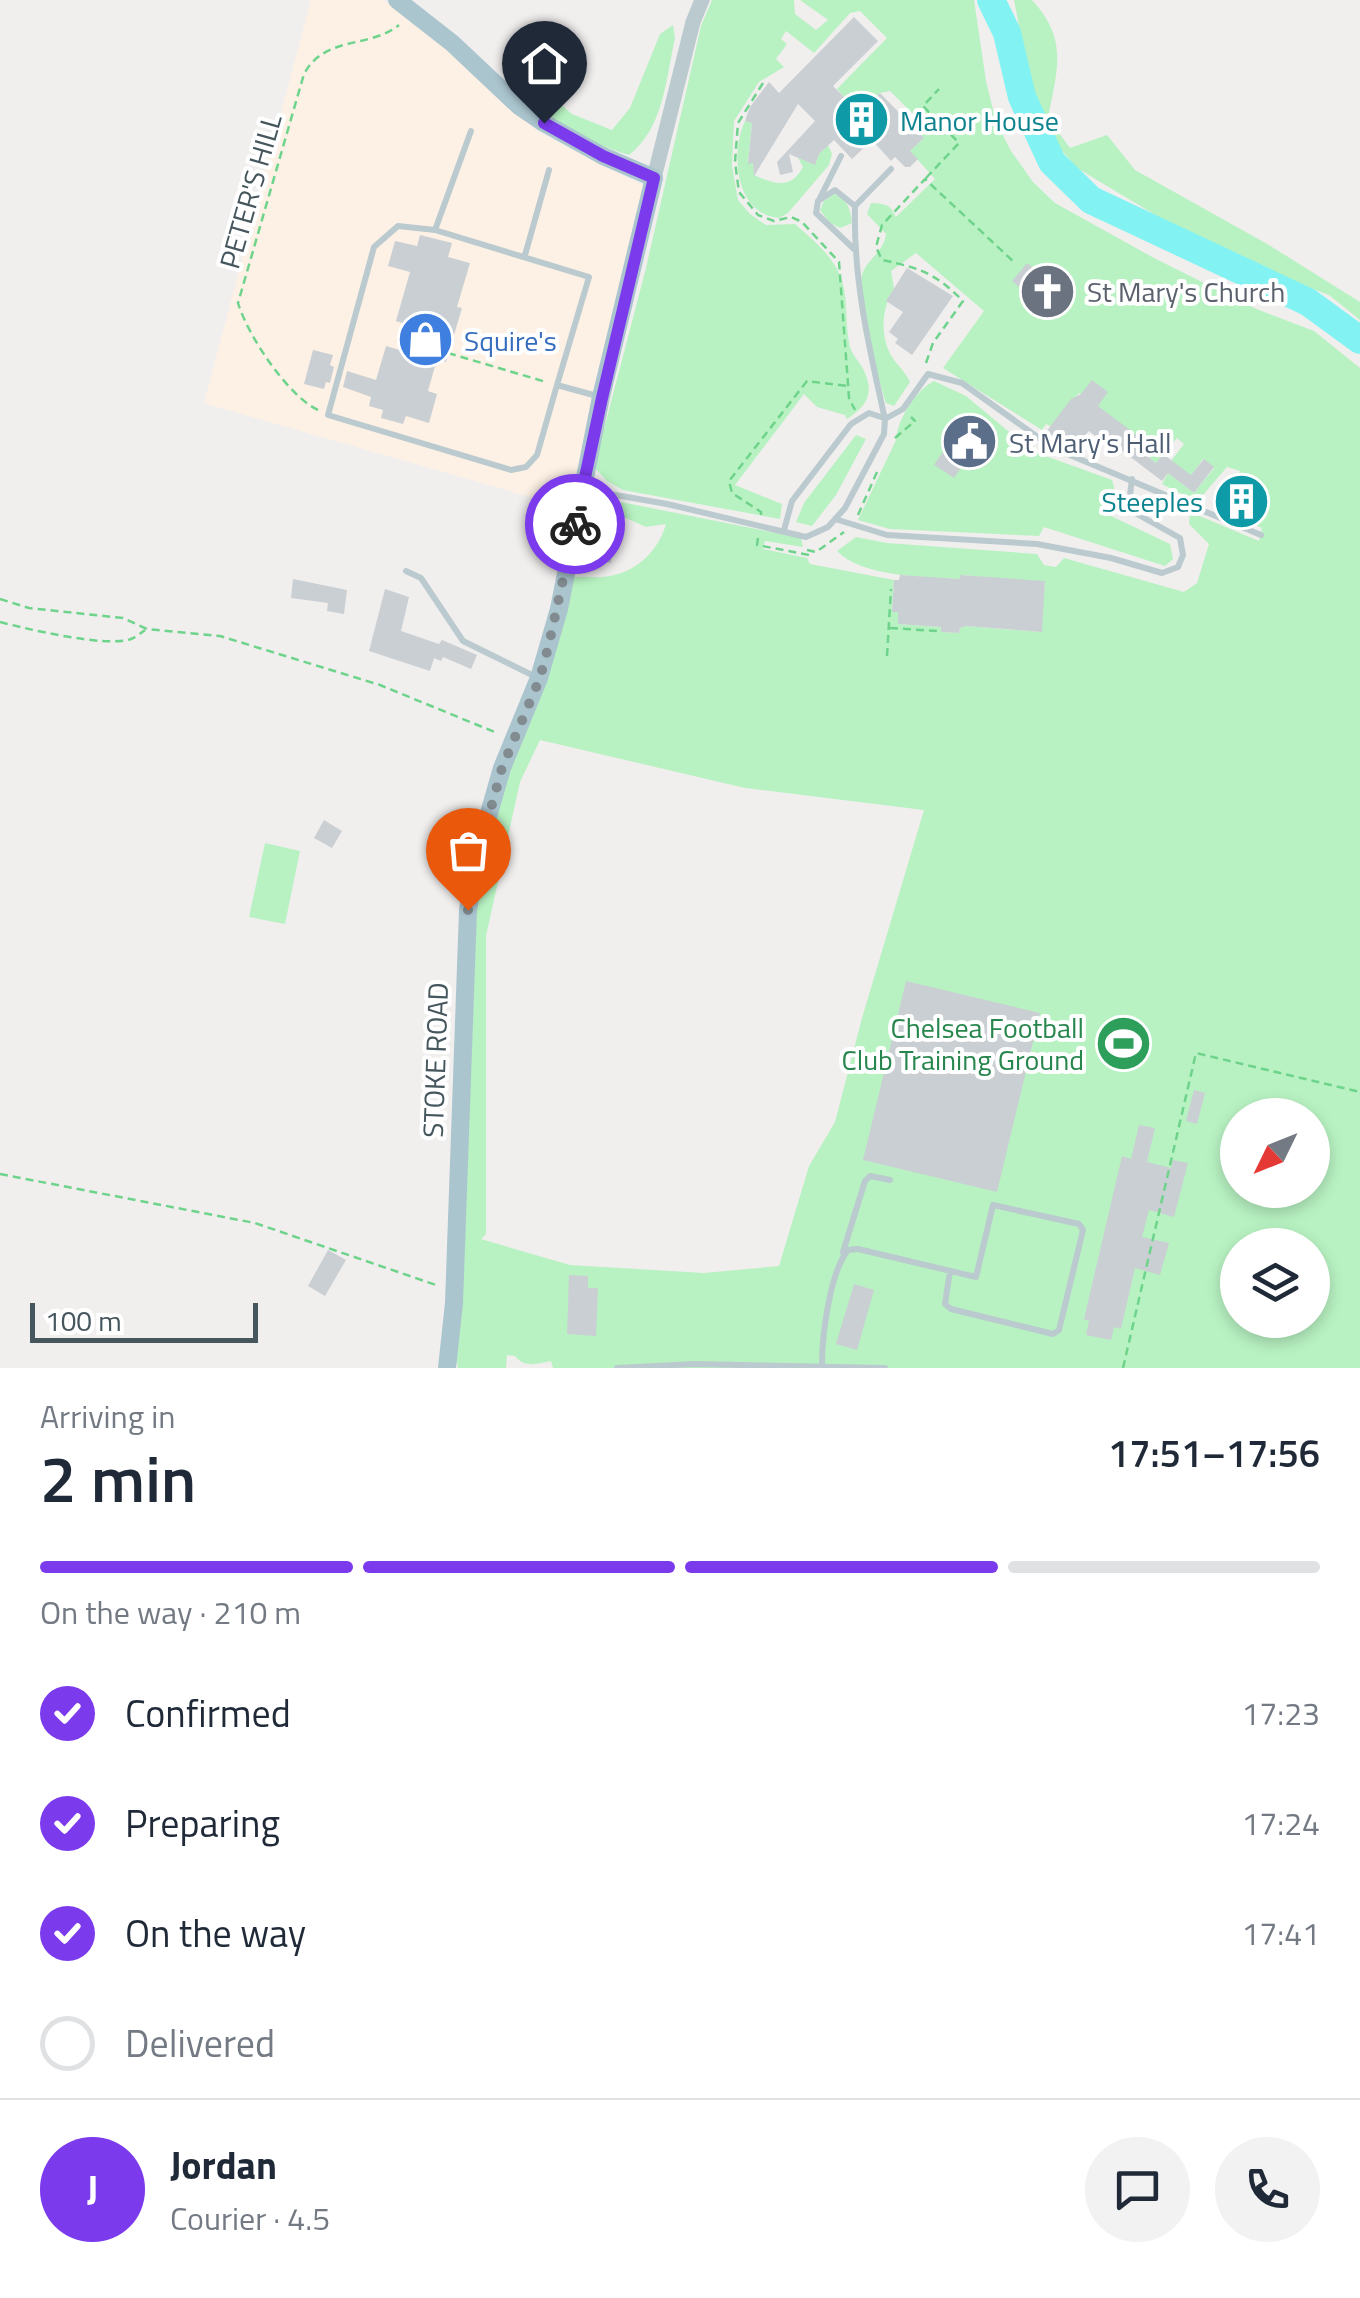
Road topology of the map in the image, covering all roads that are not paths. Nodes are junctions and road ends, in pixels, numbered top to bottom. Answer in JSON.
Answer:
{"nodes":[{"id":1,"x":397,"y":0,"type":"edge"},
{"id":2,"x":702,"y":0,"type":"edge"},
{"id":3,"x":471,"y":131,"type":"dead end"},
{"id":4,"x":841,"y":156,"type":"dead end"},
{"id":5,"x":891,"y":169,"type":"dead end"},
{"id":6,"x":548,"y":170,"type":"dead end"},
{"id":7,"x":654,"y":178,"type":"junction"},
{"id":8,"x":818,"y":201,"type":"junction"},
{"id":9,"x":855,"y":206,"type":"junction"},
{"id":10,"x":435,"y":230,"type":"junction"},
{"id":11,"x":855,"y":250,"type":"junction"},
{"id":12,"x":525,"y":256,"type":"junction"},
{"id":13,"x":557,"y":385,"type":"junction"},
{"id":14,"x":602,"y":398,"type":"junction"},
{"id":15,"x":885,"y":419,"type":"junction"},
{"id":16,"x":1132,"y":479,"type":"junction"},
{"id":17,"x":583,"y":489,"type":"junction"},
{"id":18,"x":835,"y":520,"type":"junction"},
{"id":19,"x":784,"y":530,"type":"junction"},
{"id":20,"x":1261,"y":535,"type":"dead end"},
{"id":21,"x":406,"y":571,"type":"dead end"},
{"id":22,"x":540,"y":678,"type":"junction"},
{"id":23,"x":890,"y":1180,"type":"dead end"},
{"id":24,"x":980,"y":1202,"type":"dead end"},
{"id":25,"x":993,"y":1204,"type":"junction"},
{"id":26,"x":842,"y":1258,"type":"junction"},
{"id":27,"x":950,"y":1272,"type":"junction"},
{"id":28,"x":822,"y":1364,"type":"junction"},
{"id":29,"x":447,"y":1368,"type":"edge"},
{"id":30,"x":618,"y":1368,"type":"edge"},
{"id":31,"x":885,"y":1368,"type":"edge"}],
"edges":[{"from":1,"to":7,"type":"main road"},
{"from":2,"to":7,"type":"street"},
{"from":3,"to":10,"type":"lane"},
{"from":4,"to":8,"type":"lane"},
{"from":5,"to":9,"type":"lane"},
{"from":6,"to":12,"type":"lane"},
{"from":7,"to":14,"type":"main road","name":"STOKE ROAD"},
{"from":8,"to":9,"type":"lane"},
{"from":8,"to":11,"type":"lane"},
{"from":9,"to":11,"type":"lane"},
{"from":10,"to":12,"type":"lane"},
{"from":10,"to":13,"type":"lane"},
{"from":11,"to":15,"type":"lane"},
{"from":12,"to":13,"type":"lane"},
{"from":13,"to":14,"type":"lane"},
{"from":14,"to":17,"type":"main road","name":"STOKE ROAD"},
{"from":15,"to":16,"type":"lane"},
{"from":15,"to":18,"type":"lane"},
{"from":15,"to":19,"type":"lane"},
{"from":16,"to":18,"type":"lane"},
{"from":16,"to":20,"type":"lane"},
{"from":17,"to":19,"type":"lane"},
{"from":17,"to":22,"type":"main road","name":"STOKE ROAD"},
{"from":18,"to":19,"type":"lane"},
{"from":21,"to":22,"type":"lane"},
{"from":22,"to":29,"type":"main road","name":"STOKE ROAD"},
{"from":23,"to":26,"type":"lane"},
{"from":24,"to":25,"type":"lane"},
{"from":25,"to":27,"type":"lane"},
{"from":25,"to":27,"type":"lane"},
{"from":26,"to":27,"type":"lane"},
{"from":26,"to":28,"type":"lane"},
{"from":28,"to":30,"type":"lane"},
{"from":28,"to":31,"type":"lane"}]}
